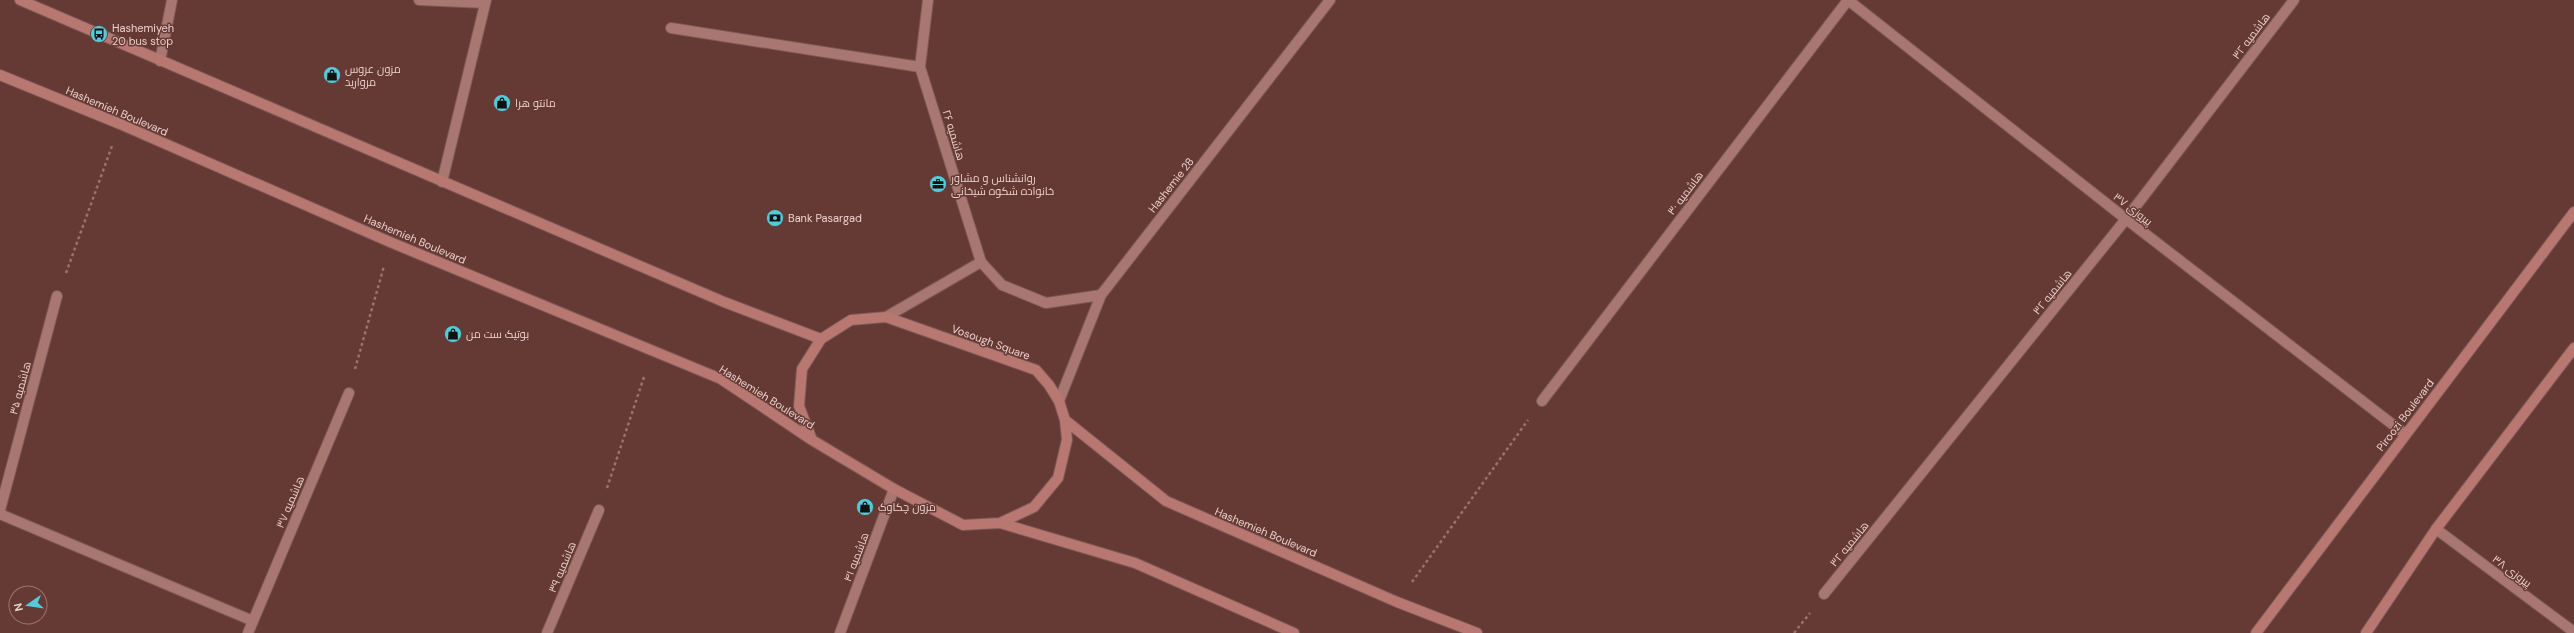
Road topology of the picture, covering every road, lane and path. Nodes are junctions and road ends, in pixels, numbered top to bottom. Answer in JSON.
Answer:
{"nodes":[{"id":1,"x":20,"y":0,"type":"edge"},
{"id":2,"x":172,"y":0,"type":"edge"},
{"id":3,"x":419,"y":0,"type":"edge"},
{"id":4,"x":928,"y":0,"type":"edge"},
{"id":5,"x":1330,"y":0,"type":"edge"},
{"id":6,"x":1848,"y":0,"type":"edge"},
{"id":7,"x":2294,"y":0,"type":"edge"},
{"id":8,"x":486,"y":1,"type":"edge"},
{"id":9,"x":671,"y":28,"type":"dead end"},
{"id":10,"x":160,"y":61,"type":"junction"},
{"id":11,"x":920,"y":67,"type":"junction"},
{"id":12,"x":0,"y":75,"type":"edge"},
{"id":13,"x":120,"y":124,"type":"junction"},
{"id":14,"x":442,"y":182,"type":"junction"},
{"id":15,"x":2574,"y":212,"type":"edge"},
{"id":16,"x":2126,"y":220,"type":"junction"},
{"id":17,"x":390,"y":242,"type":"junction"},
{"id":18,"x":981,"y":262,"type":"junction"},
{"id":19,"x":1101,"y":295,"type":"junction"},
{"id":20,"x":57,"y":296,"type":"joint"},
{"id":21,"x":886,"y":317,"type":"junction"},
{"id":22,"x":821,"y":339,"type":"junction"},
{"id":23,"x":2574,"y":348,"type":"edge"},
{"id":24,"x":653,"y":350,"type":"junction"},
{"id":25,"x":349,"y":393,"type":"joint"},
{"id":26,"x":1542,"y":401,"type":"joint"},
{"id":27,"x":1059,"y":402,"type":"junction"},
{"id":28,"x":1065,"y":420,"type":"junction"},
{"id":29,"x":2405,"y":434,"type":"junction"},
{"id":30,"x":812,"y":440,"type":"junction"},
{"id":31,"x":894,"y":490,"type":"junction"},
{"id":32,"x":0,"y":510,"type":"edge"},
{"id":33,"x":599,"y":510,"type":"joint"},
{"id":34,"x":0,"y":514,"type":"edge"},
{"id":35,"x":1000,"y":523,"type":"junction"},
{"id":36,"x":2436,"y":529,"type":"junction"},
{"id":37,"x":1824,"y":594,"type":"dead end"},
{"id":38,"x":1398,"y":602,"type":"junction"},
{"id":39,"x":253,"y":621,"type":"junction"},
{"id":40,"x":2574,"y":632,"type":"edge"},
{"id":41,"x":248,"y":633,"type":"edge"},
{"id":42,"x":547,"y":633,"type":"edge"},
{"id":43,"x":840,"y":633,"type":"edge"},
{"id":44,"x":1294,"y":633,"type":"edge"},
{"id":45,"x":1477,"y":633,"type":"edge"},
{"id":46,"x":2256,"y":633,"type":"edge"},
{"id":47,"x":2366,"y":633,"type":"edge"}],
"edges":[{"from":1,"to":10,"type":"main road"},
{"from":2,"to":10,"type":"street"},
{"from":3,"to":8,"type":"street"},
{"from":4,"to":11,"type":"street","name":"هاشمیه ۲۶"},
{"from":5,"to":19,"type":"street","name":"Hashemie 28"},
{"from":6,"to":16,"type":"street","name":"پیروزی ۳۷"},
{"from":6,"to":26,"type":"street","name":"هاشمیه ۳۰"},
{"from":7,"to":16,"type":"street","name":"هاشمیه ۳۲"},
{"from":8,"to":14,"type":"street"},
{"from":9,"to":11,"type":"street"},
{"from":10,"to":14,"type":"main road"},
{"from":11,"to":18,"type":"street","name":"هاشمیه ۲۶"},
{"from":12,"to":13,"type":"main road","name":"Hashemieh Boulevard"},
{"from":13,"to":17,"type":"main road","name":"Hashemieh Boulevard"},
{"from":13,"to":20,"type":"path"},
{"from":14,"to":22,"type":"main road"},
{"from":15,"to":29,"type":"main road","name":"Piroozi Boulevard"},
{"from":16,"to":29,"type":"street","name":"پیروزی ۳۷"},
{"from":16,"to":37,"type":"street","name":"هاشمیه ۳۲"},
{"from":17,"to":24,"type":"main road","name":"Hashemieh Boulevard"},
{"from":17,"to":25,"type":"path"},
{"from":18,"to":19,"type":"street"},
{"from":18,"to":21,"type":"street"},
{"from":19,"to":27,"type":"street","name":"Hashemie 28"},
{"from":20,"to":32,"type":"street","name":"هاشمیه ۳۵"},
{"from":21,"to":22,"type":"main road","name":"Vosough Square"},
{"from":21,"to":27,"type":"main road","name":"Vosough Square"},
{"from":22,"to":30,"type":"main road","name":"Vosough Square"},
{"from":23,"to":36,"type":"main road"},
{"from":24,"to":30,"type":"main road","name":"Hashemieh Boulevard"},
{"from":24,"to":33,"type":"path"},
{"from":25,"to":39,"type":"street","name":"هاشمیه ۳۷"},
{"from":26,"to":38,"type":"path"},
{"from":27,"to":28,"type":"main road","name":"Vosough Square"},
{"from":28,"to":35,"type":"main road","name":"Vosough Square"},
{"from":28,"to":38,"type":"main road","name":"Hashemieh Boulevard"},
{"from":29,"to":46,"type":"main road","name":"Piroozi Boulevard"},
{"from":30,"to":31,"type":"main road","name":"Vosough Square"},
{"from":31,"to":35,"type":"main road","name":"Vosough Square"},
{"from":31,"to":43,"type":"street","name":"هاشمیه ۴۱"},
{"from":33,"to":42,"type":"street","name":"هاشمیه ۳۹"},
{"from":34,"to":39,"type":"street"},
{"from":35,"to":44,"type":"main road"},
{"from":36,"to":40,"type":"street","name":"پیروزی ۳۸"},
{"from":36,"to":47,"type":"main road"},
{"from":38,"to":45,"type":"main road","name":"Hashemieh Boulevard"},
{"from":39,"to":41,"type":"street","name":"هاشمیه ۳۷"}]}
